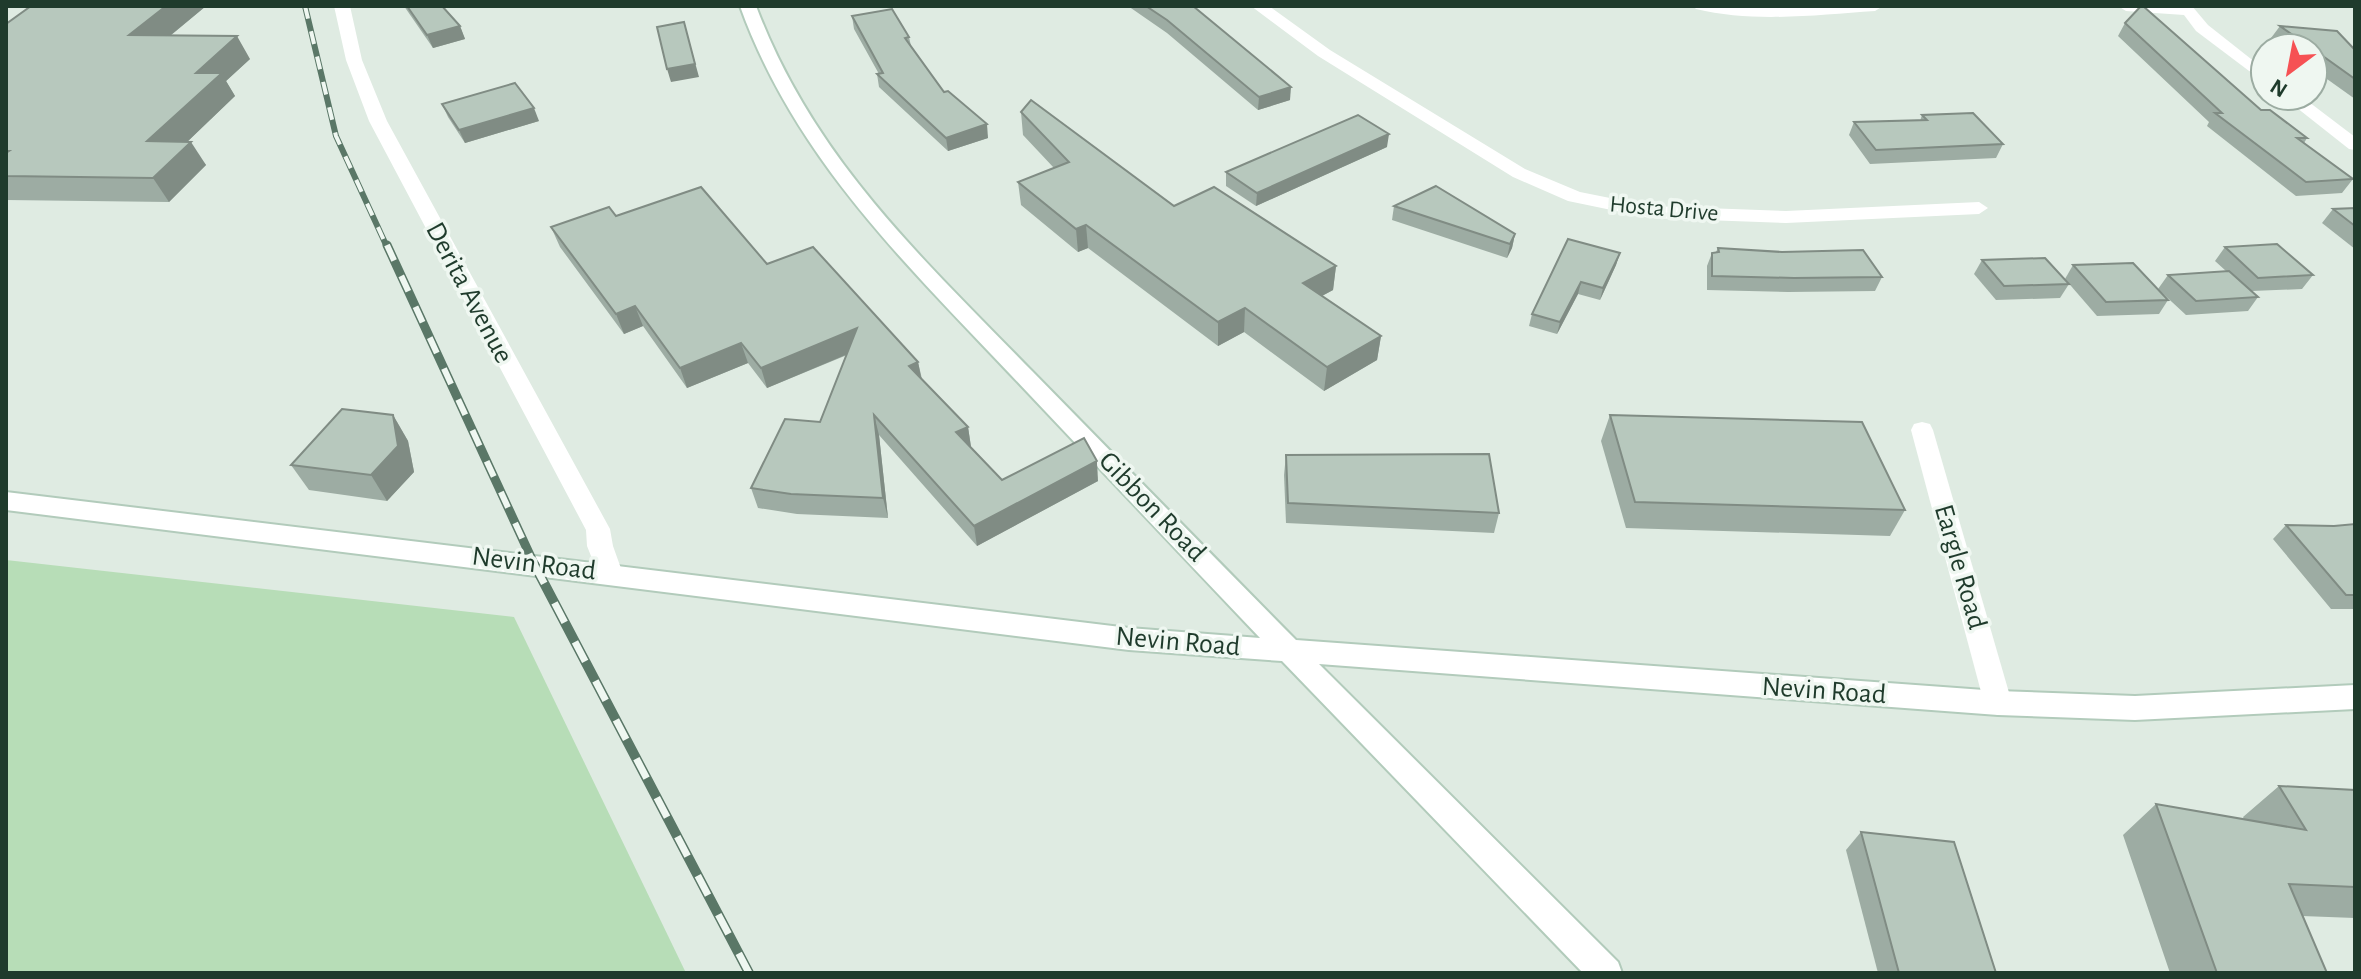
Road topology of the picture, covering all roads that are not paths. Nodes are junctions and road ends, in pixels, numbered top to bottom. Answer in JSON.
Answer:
{"nodes":[{"id":1,"x":342,"y":6,"type":"edge"},
{"id":2,"x":748,"y":6,"type":"edge"},
{"id":3,"x":1259,"y":6,"type":"edge"},
{"id":4,"x":1701,"y":6,"type":"edge"},
{"id":5,"x":1875,"y":6,"type":"edge"},
{"id":6,"x":2126,"y":6,"type":"edge"},
{"id":7,"x":2185,"y":9,"type":"edge"},
{"id":8,"x":2249,"y":65,"type":"edge"},
{"id":9,"x":2311,"y":112,"type":"edge"},
{"id":10,"x":2355,"y":145,"type":"edge"},
{"id":11,"x":1979,"y":208,"type":"dead end"},
{"id":12,"x":1922,"y":430,"type":"dead end"},
{"id":13,"x":6,"y":501,"type":"edge"},
{"id":14,"x":610,"y":574,"type":"junction"},
{"id":15,"x":1291,"y":651,"type":"junction"},
{"id":16,"x":2355,"y":697,"type":"edge"},
{"id":17,"x":1998,"y":703,"type":"junction"},
{"id":18,"x":1606,"y":973,"type":"edge"}],
"edges":[{"from":1,"to":14,"type":"main road","name":"Derita Avenue"},
{"from":2,"to":15,"type":"main road","name":"Gibbon Road"},
{"from":3,"to":11,"type":"main road","name":"Hosta Drive"},
{"from":4,"to":5,"type":"main road"},
{"from":6,"to":7,"type":"main road"},
{"from":7,"to":8,"type":"main road"},
{"from":9,"to":10,"type":"main road"},
{"from":12,"to":17,"type":"main road","name":"Eargle Road"},
{"from":13,"to":14,"type":"main road","name":"Nevin Road"},
{"from":14,"to":15,"type":"main road","name":"Nevin Road"},
{"from":15,"to":17,"type":"main road","name":"Nevin Road"},
{"from":15,"to":18,"type":"main road","name":"Gibbon Road"},
{"from":16,"to":17,"type":"main road","name":"Nevin Road"}]}
